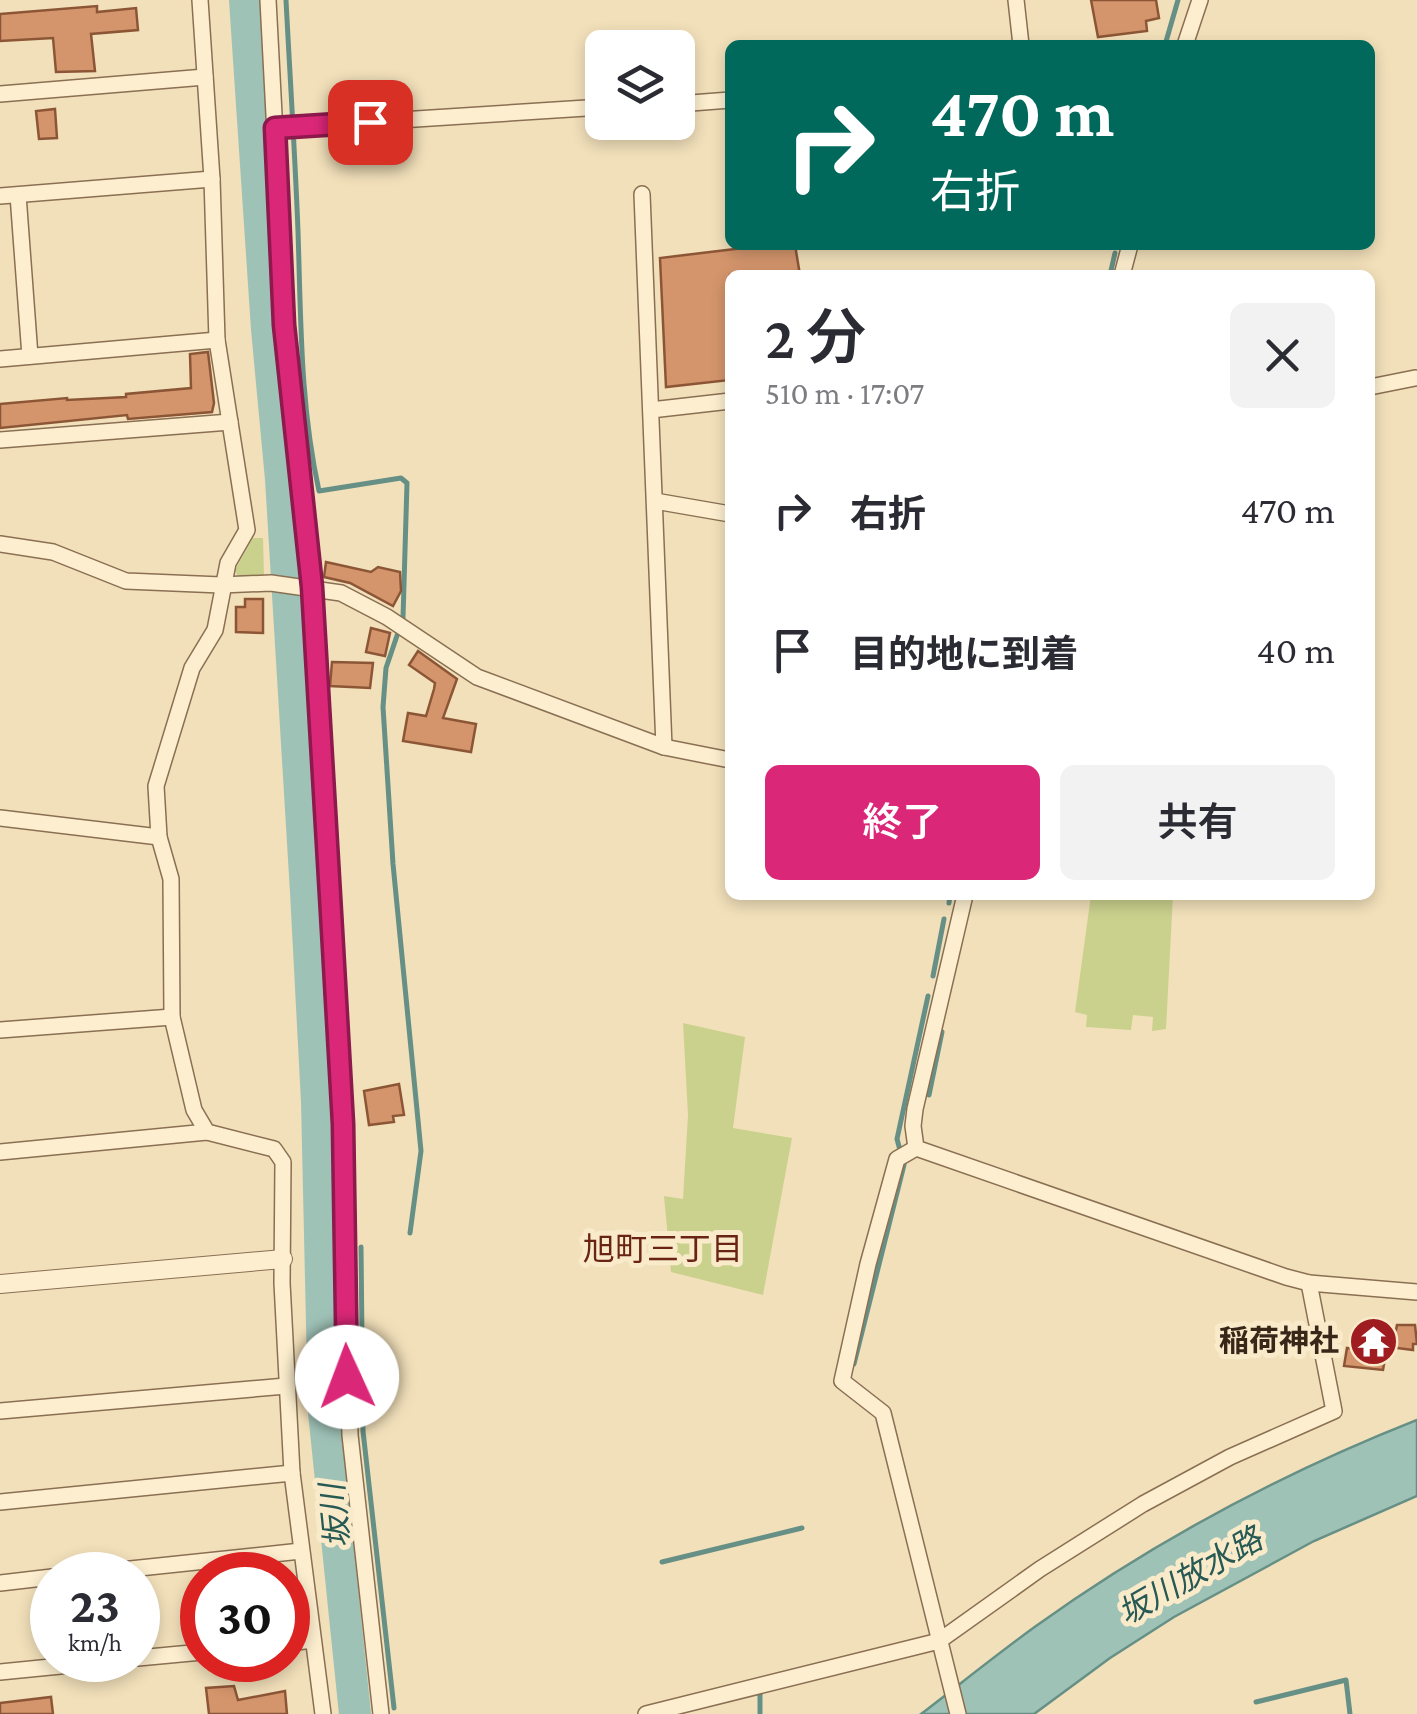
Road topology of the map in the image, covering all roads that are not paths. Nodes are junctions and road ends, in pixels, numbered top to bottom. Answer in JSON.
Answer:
{"nodes":[{"id":1,"x":200,"y":0,"type":"edge"},
{"id":2,"x":268,"y":0,"type":"edge"},
{"id":3,"x":1016,"y":0,"type":"edge"},
{"id":4,"x":1200,"y":0,"type":"edge"},
{"id":5,"x":1020,"y":40,"type":"edge"},
{"id":6,"x":1187,"y":40,"type":"edge"},
{"id":7,"x":206,"y":78,"type":"junction"},
{"id":8,"x":0,"y":94,"type":"edge"},
{"id":9,"x":725,"y":100,"type":"edge"},
{"id":10,"x":695,"y":103,"type":"edge"},
{"id":11,"x":585,"y":108,"type":"edge"},
{"id":12,"x":286,"y":127,"type":"junction"},
{"id":13,"x":212,"y":179,"type":"junction"},
{"id":14,"x":18,"y":194,"type":"junction"},
{"id":15,"x":642,"y":194,"type":"dead end"},
{"id":16,"x":0,"y":196,"type":"edge"},
{"id":17,"x":217,"y":340,"type":"junction"},
{"id":18,"x":30,"y":356,"type":"junction"},
{"id":19,"x":0,"y":359,"type":"edge"},
{"id":20,"x":1415,"y":373,"type":"edge"},
{"id":21,"x":1375,"y":385,"type":"edge"},
{"id":22,"x":725,"y":402,"type":"edge"},
{"id":23,"x":651,"y":410,"type":"junction"},
{"id":24,"x":230,"y":422,"type":"junction"},
{"id":25,"x":0,"y":440,"type":"edge"},
{"id":26,"x":654,"y":501,"type":"junction"},
{"id":27,"x":725,"y":513,"type":"edge"},
{"id":28,"x":0,"y":544,"type":"edge"},
{"id":29,"x":222,"y":585,"type":"junction"},
{"id":30,"x":310,"y":587,"type":"junction"},
{"id":31,"x":664,"y":748,"type":"junction"},
{"id":32,"x":725,"y":759,"type":"edge"},
{"id":33,"x":0,"y":818,"type":"edge"},
{"id":34,"x":158,"y":838,"type":"junction"},
{"id":35,"x":964,"y":900,"type":"edge"},
{"id":36,"x":172,"y":1016,"type":"junction"},
{"id":37,"x":0,"y":1030,"type":"edge"},
{"id":38,"x":207,"y":1132,"type":"junction"},
{"id":39,"x":916,"y":1148,"type":"junction"},
{"id":40,"x":0,"y":1152,"type":"edge"},
{"id":41,"x":283,"y":1259,"type":"junction"},
{"id":42,"x":1309,"y":1283,"type":"junction"},
{"id":43,"x":0,"y":1284,"type":"edge"},
{"id":44,"x":1417,"y":1292,"type":"edge"},
{"id":45,"x":286,"y":1386,"type":"junction"},
{"id":46,"x":0,"y":1411,"type":"edge"},
{"id":47,"x":292,"y":1473,"type":"junction"},
{"id":48,"x":0,"y":1502,"type":"edge"},
{"id":49,"x":301,"y":1550,"type":"junction"},
{"id":50,"x":160,"y":1565,"type":"edge"},
{"id":51,"x":30,"y":1580,"type":"edge"},
{"id":52,"x":0,"y":1583,"type":"edge"},
{"id":53,"x":310,"y":1640,"type":"edge"},
{"id":54,"x":313,"y":1640,"type":"junction"},
{"id":55,"x":940,"y":1643,"type":"junction"},
{"id":56,"x":30,"y":1669,"type":"edge"},
{"id":57,"x":0,"y":1672,"type":"edge"},
{"id":58,"x":322,"y":1714,"type":"edge"},
{"id":59,"x":381,"y":1714,"type":"edge"},
{"id":60,"x":646,"y":1714,"type":"edge"},
{"id":61,"x":958,"y":1714,"type":"edge"}],
"edges":[{"from":1,"to":7,"type":"street"},
{"from":2,"to":12,"type":"street"},
{"from":3,"to":5,"type":"street"},
{"from":4,"to":6,"type":"street"},
{"from":7,"to":8,"type":"street"},
{"from":7,"to":13,"type":"street"},
{"from":9,"to":10,"type":"street"},
{"from":11,"to":12,"type":"street"},
{"from":12,"to":30,"type":"street"},
{"from":13,"to":14,"type":"street"},
{"from":13,"to":17,"type":"street"},
{"from":14,"to":16,"type":"street"},
{"from":14,"to":18,"type":"street"},
{"from":15,"to":23,"type":"street"},
{"from":17,"to":18,"type":"street"},
{"from":17,"to":24,"type":"street"},
{"from":18,"to":19,"type":"street"},
{"from":20,"to":21,"type":"street"},
{"from":22,"to":23,"type":"street"},
{"from":23,"to":26,"type":"street"},
{"from":24,"to":25,"type":"street"},
{"from":24,"to":29,"type":"street"},
{"from":26,"to":27,"type":"street"},
{"from":26,"to":31,"type":"street"},
{"from":28,"to":29,"type":"street"},
{"from":29,"to":30,"type":"street"},
{"from":29,"to":34,"type":"street"},
{"from":30,"to":31,"type":"street"},
{"from":30,"to":59,"type":"street"},
{"from":31,"to":32,"type":"street"},
{"from":33,"to":34,"type":"street"},
{"from":34,"to":36,"type":"street"},
{"from":35,"to":39,"type":"street"},
{"from":36,"to":37,"type":"street"},
{"from":36,"to":38,"type":"street"},
{"from":38,"to":40,"type":"street"},
{"from":38,"to":41,"type":"street"},
{"from":39,"to":42,"type":"street"},
{"from":39,"to":55,"type":"street"},
{"from":41,"to":43,"type":"street"},
{"from":41,"to":45,"type":"street"},
{"from":42,"to":44,"type":"street"},
{"from":42,"to":55,"type":"street"},
{"from":45,"to":46,"type":"street"},
{"from":45,"to":47,"type":"street"},
{"from":47,"to":48,"type":"street"},
{"from":47,"to":49,"type":"street"},
{"from":49,"to":50,"type":"street"},
{"from":49,"to":54,"type":"street"},
{"from":51,"to":52,"type":"street"},
{"from":53,"to":54,"type":"street"},
{"from":54,"to":58,"type":"street"},
{"from":55,"to":60,"type":"street"},
{"from":55,"to":61,"type":"street"},
{"from":56,"to":57,"type":"street"}]}
